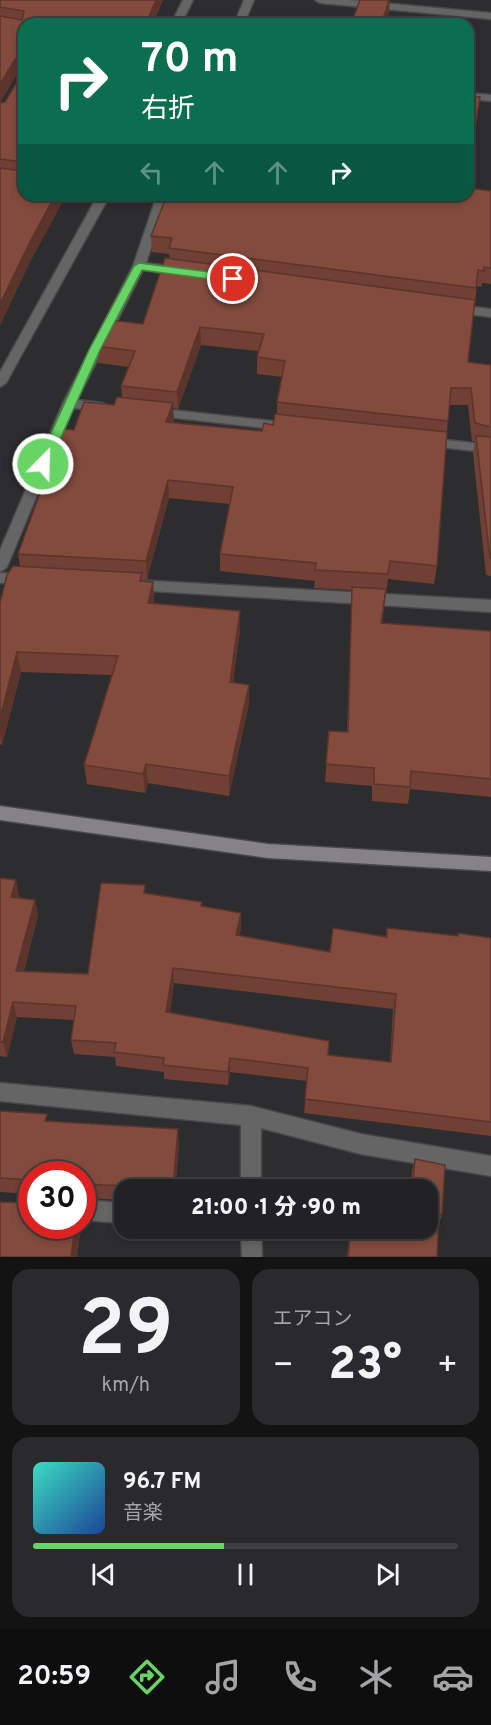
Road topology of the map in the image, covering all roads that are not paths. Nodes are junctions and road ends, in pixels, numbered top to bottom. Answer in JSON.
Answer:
{"nodes":[{"id":1,"x":188,"y":0,"type":"edge"},
{"id":2,"x":249,"y":0,"type":"edge"},
{"id":3,"x":320,"y":0,"type":"edge"},
{"id":4,"x":491,"y":16,"type":"edge"},
{"id":5,"x":179,"y":18,"type":"edge"},
{"id":6,"x":242,"y":18,"type":"edge"},
{"id":7,"x":474,"y":97,"type":"edge"},
{"id":8,"x":491,"y":98,"type":"edge"},
{"id":9,"x":101,"y":201,"type":"edge"},
{"id":10,"x":160,"y":201,"type":"edge"},
{"id":11,"x":139,"y":266,"type":"junction"},
{"id":12,"x":198,"y":274,"type":"edge"},
{"id":13,"x":444,"y":307,"type":"edge"},
{"id":14,"x":491,"y":314,"type":"edge"},
{"id":15,"x":0,"y":383,"type":"edge"},
{"id":16,"x":69,"y":403,"type":"junction"},
{"id":17,"x":116,"y":408,"type":"edge"},
{"id":18,"x":139,"y":411,"type":"edge"},
{"id":19,"x":292,"y":427,"type":"edge"},
{"id":20,"x":409,"y":440,"type":"edge"},
{"id":21,"x":491,"y":449,"type":"edge"},
{"id":22,"x":0,"y":567,"type":"edge"},
{"id":23,"x":0,"y":578,"type":"edge"},
{"id":24,"x":48,"y":580,"type":"edge"},
{"id":25,"x":120,"y":584,"type":"edge"},
{"id":26,"x":491,"y":606,"type":"edge"},
{"id":27,"x":0,"y":813,"type":"edge"},
{"id":28,"x":491,"y":864,"type":"edge"},
{"id":29,"x":0,"y":1092,"type":"edge"},
{"id":30,"x":250,"y":1116,"type":"junction"},
{"id":31,"x":491,"y":1166,"type":"edge"},
{"id":32,"x":251,"y":1179,"type":"edge"},
{"id":33,"x":96,"y":1211,"type":"edge"},
{"id":34,"x":114,"y":1212,"type":"edge"},
{"id":35,"x":251,"y":1239,"type":"edge"},
{"id":36,"x":252,"y":1257,"type":"edge"}],
"edges":[{"from":1,"to":5,"type":"street"},
{"from":2,"to":6,"type":"street"},
{"from":3,"to":4,"type":"street"},
{"from":7,"to":8,"type":"street"},
{"from":9,"to":15,"type":"street"},
{"from":10,"to":11,"type":"street"},
{"from":11,"to":12,"type":"street"},
{"from":11,"to":16,"type":"street"},
{"from":13,"to":14,"type":"street"},
{"from":16,"to":17,"type":"street"},
{"from":16,"to":22,"type":"street"},
{"from":18,"to":19,"type":"street"},
{"from":20,"to":21,"type":"street"},
{"from":23,"to":24,"type":"street"},
{"from":25,"to":26,"type":"street"},
{"from":27,"to":28,"type":"street"},
{"from":29,"to":30,"type":"street"},
{"from":30,"to":31,"type":"street"},
{"from":30,"to":32,"type":"street"},
{"from":33,"to":34,"type":"street"},
{"from":35,"to":36,"type":"street"}]}
